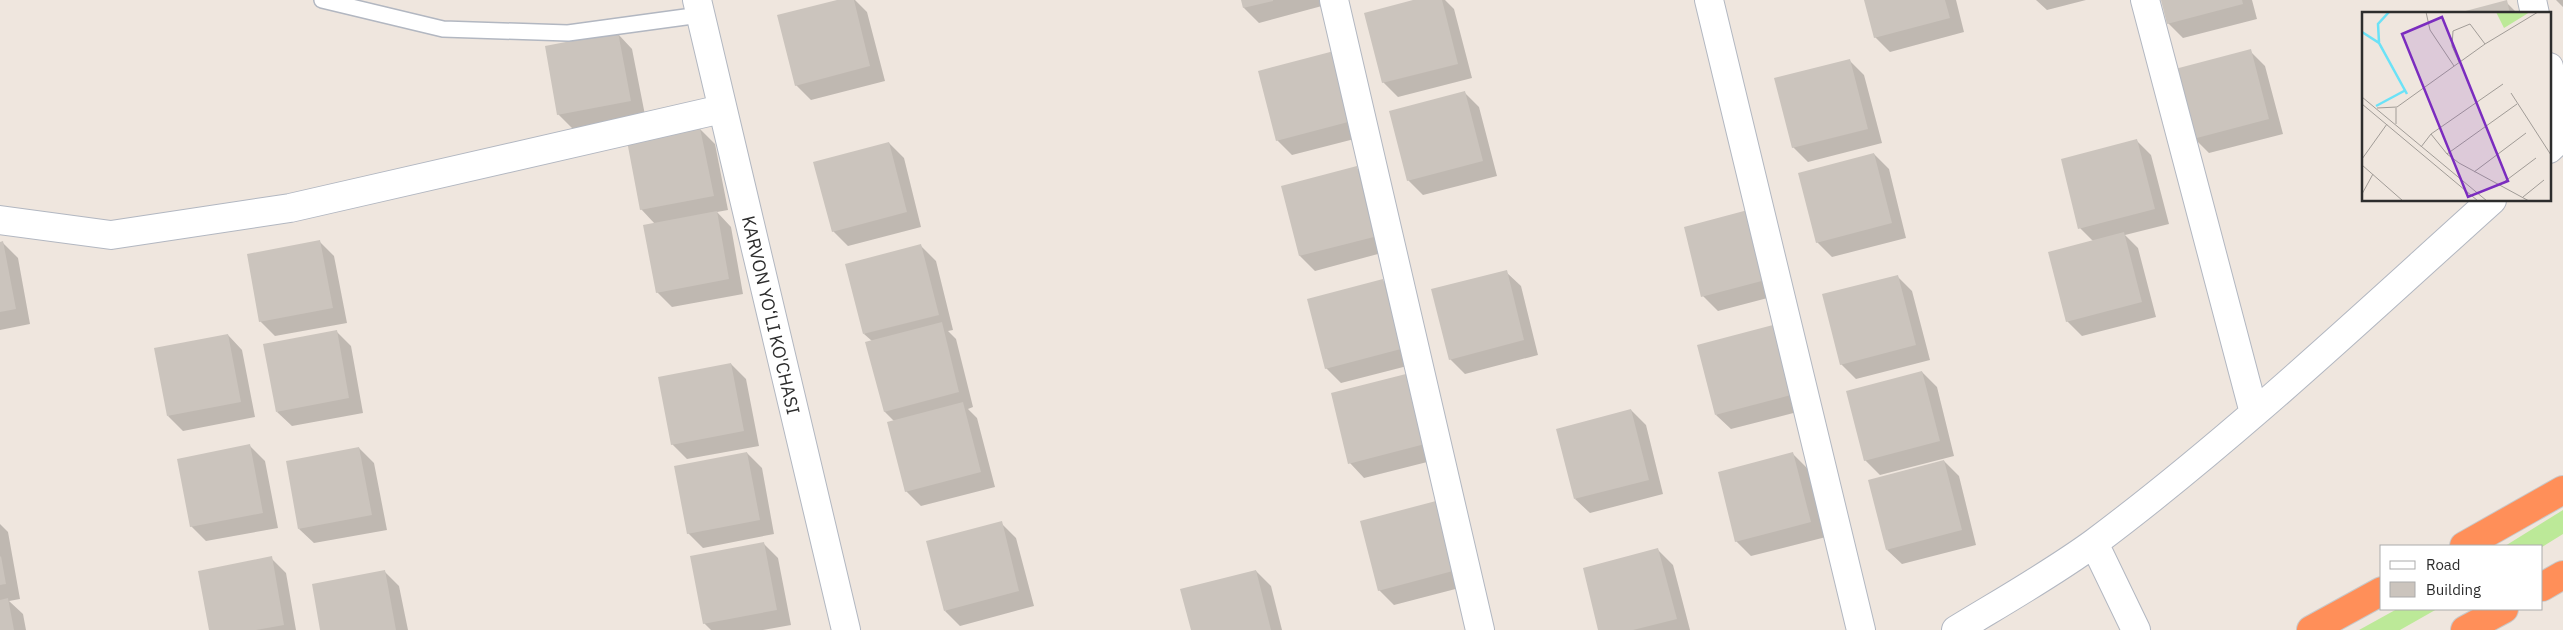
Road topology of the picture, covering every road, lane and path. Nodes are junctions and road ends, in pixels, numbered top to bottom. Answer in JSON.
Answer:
{"nodes":[{"id":1,"x":322,"y":0,"type":"edge"},
{"id":2,"x":1334,"y":0,"type":"edge"},
{"id":3,"x":1709,"y":0,"type":"edge"},
{"id":4,"x":2145,"y":0,"type":"edge"},
{"id":5,"x":699,"y":8,"type":"edge"},
{"id":6,"x":2550,"y":71,"type":"edge"},
{"id":7,"x":722,"y":109,"type":"junction"},
{"id":8,"x":2563,"y":119,"type":"edge"},
{"id":9,"x":2563,"y":136,"type":"edge"},
{"id":10,"x":2550,"y":147,"type":"edge"},
{"id":11,"x":2491,"y":201,"type":"edge"},
{"id":12,"x":0,"y":220,"type":"edge"},
{"id":13,"x":2254,"y":413,"type":"junction"},
{"id":14,"x":2563,"y":490,"type":"edge"},
{"id":15,"x":2094,"y":542,"type":"junction"},
{"id":16,"x":2466,"y":545,"type":"edge"},
{"id":17,"x":2563,"y":575,"type":"edge"},
{"id":18,"x":2543,"y":587,"type":"edge"},
{"id":19,"x":2380,"y":592,"type":"edge"},
{"id":20,"x":2502,"y":610,"type":"edge"},
{"id":21,"x":846,"y":630,"type":"edge"},
{"id":22,"x":1480,"y":630,"type":"edge"},
{"id":23,"x":1861,"y":630,"type":"edge"},
{"id":24,"x":1956,"y":630,"type":"edge"},
{"id":25,"x":2136,"y":630,"type":"edge"},
{"id":26,"x":2311,"y":630,"type":"edge"},
{"id":27,"x":2465,"y":630,"type":"edge"}],
"edges":[{"from":1,"to":5,"type":"lane"},
{"from":2,"to":22,"type":"street"},
{"from":3,"to":23,"type":"street"},
{"from":4,"to":13,"type":"street"},
{"from":5,"to":7,"type":"street","name":"KARVON YO‘LI KO'CHASI"},
{"from":6,"to":8,"type":"street"},
{"from":7,"to":12,"type":"street"},
{"from":7,"to":21,"type":"street","name":"KARVON YO‘LI KO'CHASI"},
{"from":9,"to":10,"type":"street"},
{"from":11,"to":13,"type":"street"},
{"from":13,"to":15,"type":"street"},
{"from":14,"to":16,"type":"highway"},
{"from":15,"to":24,"type":"street"},
{"from":15,"to":25,"type":"street"},
{"from":17,"to":18,"type":"highway"},
{"from":19,"to":26,"type":"highway"},
{"from":20,"to":27,"type":"highway"}]}
